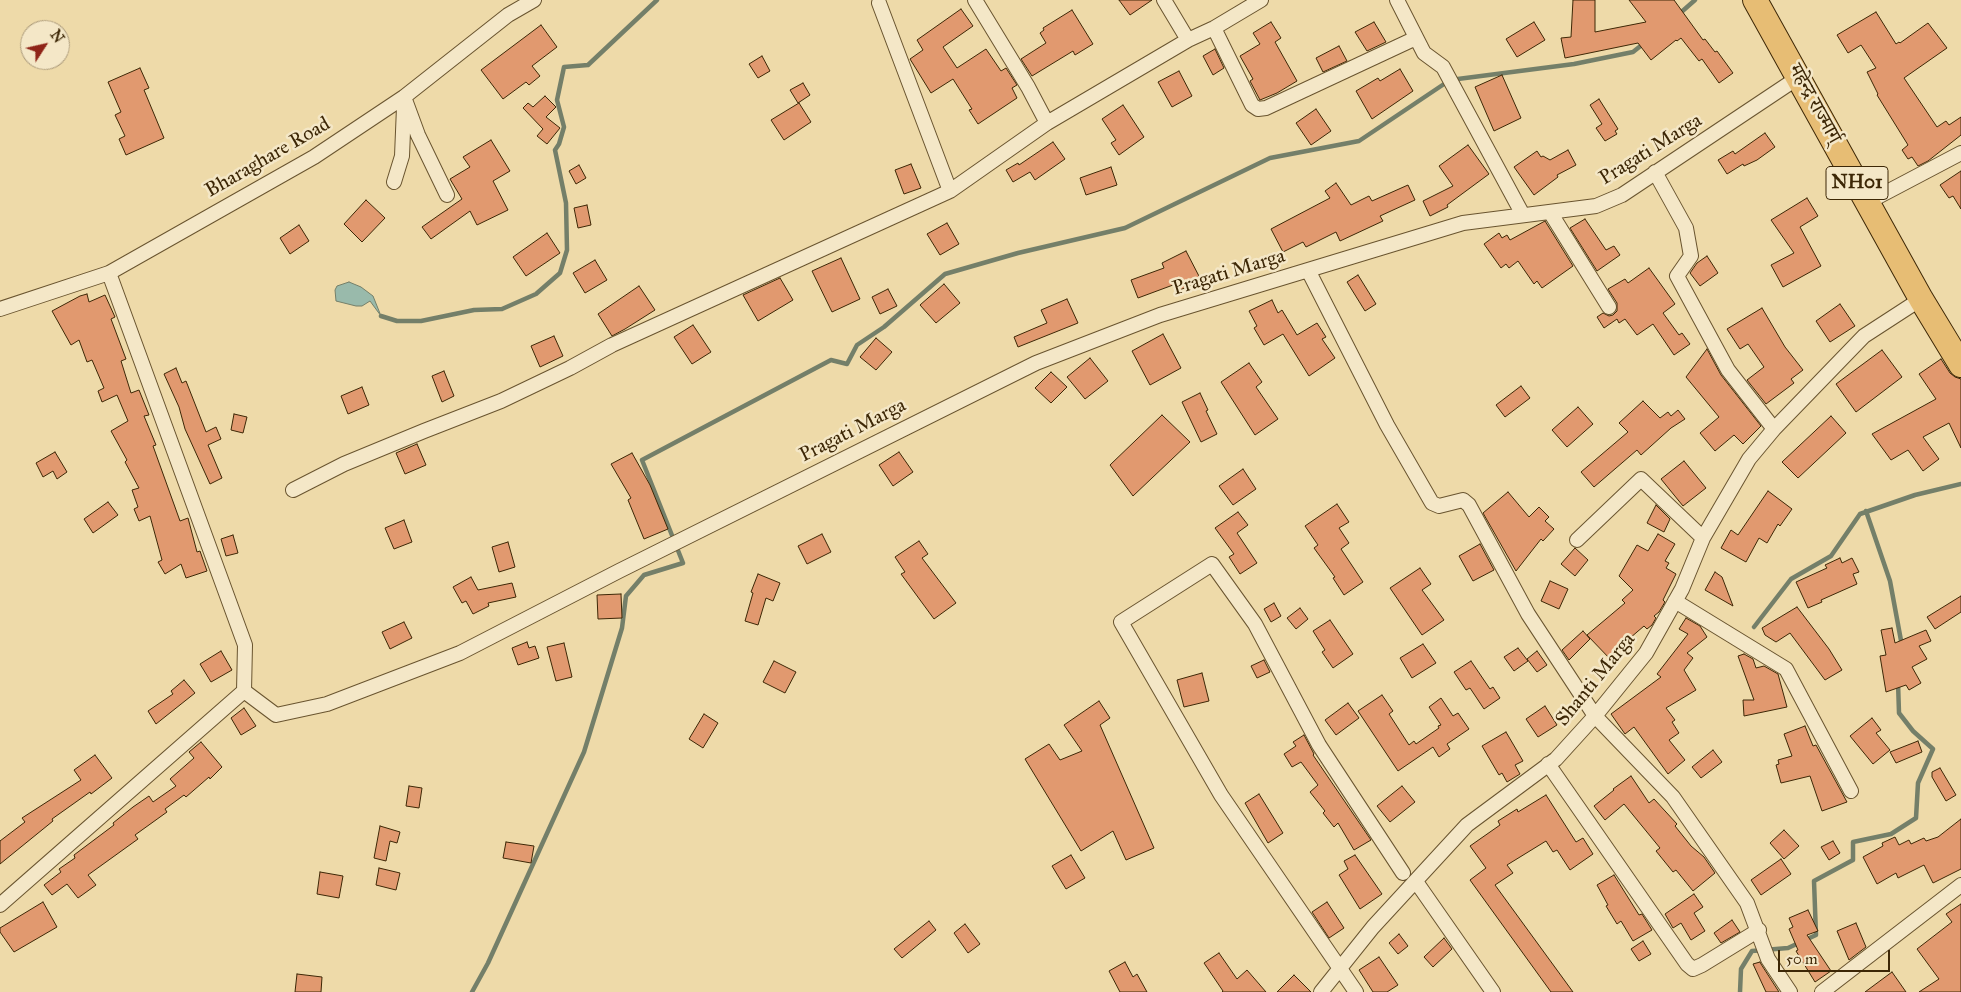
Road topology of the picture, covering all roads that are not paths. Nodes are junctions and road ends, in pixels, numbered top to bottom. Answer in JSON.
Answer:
{"nodes":[{"id":1,"x":534,"y":0,"type":"edge"},
{"id":2,"x":975,"y":0,"type":"edge"},
{"id":3,"x":1164,"y":0,"type":"edge"},
{"id":4,"x":1261,"y":0,"type":"edge"},
{"id":5,"x":1397,"y":0,"type":"edge"},
{"id":6,"x":1755,"y":0,"type":"edge"},
{"id":7,"x":879,"y":3,"type":"dead end"},
{"id":8,"x":1214,"y":28,"type":"junction"},
{"id":9,"x":1416,"y":38,"type":"junction"},
{"id":10,"x":1188,"y":40,"type":"junction"},
{"id":11,"x":1799,"y":77,"type":"junction"},
{"id":12,"x":404,"y":96,"type":"junction"},
{"id":13,"x":1047,"y":123,"type":"junction"},
{"id":14,"x":1961,"y":153,"type":"edge"},
{"id":15,"x":1655,"y":172,"type":"junction"},
{"id":16,"x":394,"y":182,"type":"dead end"},
{"id":17,"x":950,"y":191,"type":"junction"},
{"id":18,"x":447,"y":195,"type":"dead end"},
{"id":19,"x":1868,"y":202,"type":"junction"},
{"id":20,"x":1550,"y":212,"type":"junction"},
{"id":21,"x":1523,"y":215,"type":"junction"},
{"id":22,"x":1308,"y":270,"type":"junction"},
{"id":23,"x":109,"y":273,"type":"junction"},
{"id":24,"x":1921,"y":299,"type":"junction"},
{"id":25,"x":1609,"y":307,"type":"dead end"},
{"id":26,"x":0,"y":309,"type":"edge"},
{"id":27,"x":1961,"y":365,"type":"edge"},
{"id":28,"x":1774,"y":429,"type":"junction"},
{"id":29,"x":293,"y":490,"type":"dead end"},
{"id":30,"x":1703,"y":538,"type":"junction"},
{"id":31,"x":1577,"y":540,"type":"dead end"},
{"id":32,"x":1675,"y":601,"type":"junction"},
{"id":33,"x":244,"y":691,"type":"junction"},
{"id":34,"x":1595,"y":716,"type":"junction"},
{"id":35,"x":1548,"y":764,"type":"junction"},
{"id":36,"x":1851,"y":791,"type":"dead end"},
{"id":37,"x":1403,"y":873,"type":"dead end"},
{"id":38,"x":1417,"y":883,"type":"dead end"},
{"id":39,"x":1961,"y":885,"type":"edge"},
{"id":40,"x":0,"y":905,"type":"edge"},
{"id":41,"x":1760,"y":934,"type":"junction"},
{"id":42,"x":1340,"y":969,"type":"junction"},
{"id":43,"x":1321,"y":992,"type":"edge"},
{"id":44,"x":1356,"y":992,"type":"edge"},
{"id":45,"x":1493,"y":992,"type":"edge"},
{"id":46,"x":1790,"y":992,"type":"edge"},
{"id":47,"x":1822,"y":992,"type":"edge"}],
"edges":[{"from":1,"to":12,"type":"street","name":"Bharaghare Road"},
{"from":2,"to":13,"type":"street"},
{"from":3,"to":10,"type":"street"},
{"from":4,"to":8,"type":"street"},
{"from":5,"to":9,"type":"street"},
{"from":6,"to":11,"type":"highway","name":"महेन्द्र राज्मार्ग्","number":"NH01"},
{"from":7,"to":17,"type":"street"},
{"from":8,"to":9,"type":"street"},
{"from":8,"to":10,"type":"street"},
{"from":9,"to":21,"type":"street"},
{"from":10,"to":13,"type":"street"},
{"from":11,"to":15,"type":"street","name":"Pragati Marga"},
{"from":11,"to":19,"type":"highway","name":"महेन्द्र राज्मार्ग्","number":"NH01"},
{"from":12,"to":16,"type":"street"},
{"from":12,"to":18,"type":"street"},
{"from":12,"to":23,"type":"street","name":"Bharaghare Road"},
{"from":13,"to":17,"type":"street"},
{"from":14,"to":19,"type":"street"},
{"from":15,"to":20,"type":"street","name":"Pragati Marga"},
{"from":15,"to":28,"type":"street"},
{"from":17,"to":29,"type":"street"},
{"from":19,"to":24,"type":"highway","name":"महेन्द्र राज्मार्ग्","number":"NH01"},
{"from":20,"to":21,"type":"street","name":"Pragati Marga"},
{"from":20,"to":25,"type":"street"},
{"from":21,"to":22,"type":"street","name":"Pragati Marga"},
{"from":22,"to":33,"type":"street","name":"Pragati Marga"},
{"from":22,"to":34,"type":"street"},
{"from":23,"to":26,"type":"street","name":"Bharaghare Road"},
{"from":23,"to":33,"type":"street"},
{"from":24,"to":27,"type":"highway","name":"महेन्द्र राज्मार्ग्","number":"NH01"},
{"from":24,"to":28,"type":"street","name":"Shanti Marga"},
{"from":28,"to":30,"type":"street","name":"Shanti Marga"},
{"from":30,"to":31,"type":"street"},
{"from":30,"to":32,"type":"street","name":"Shanti Marga"},
{"from":32,"to":34,"type":"street","name":"Shanti Marga"},
{"from":32,"to":36,"type":"street"},
{"from":33,"to":40,"type":"street"},
{"from":34,"to":35,"type":"street","name":"Shanti Marga"},
{"from":34,"to":41,"type":"street"},
{"from":35,"to":41,"type":"street"},
{"from":35,"to":42,"type":"street","name":"Shanti Marga"},
{"from":37,"to":42,"type":"street"},
{"from":38,"to":45,"type":"street"},
{"from":39,"to":47,"type":"street"},
{"from":41,"to":46,"type":"street"},
{"from":42,"to":43,"type":"street","name":"Shanti Marga"},
{"from":42,"to":44,"type":"street"}]}
